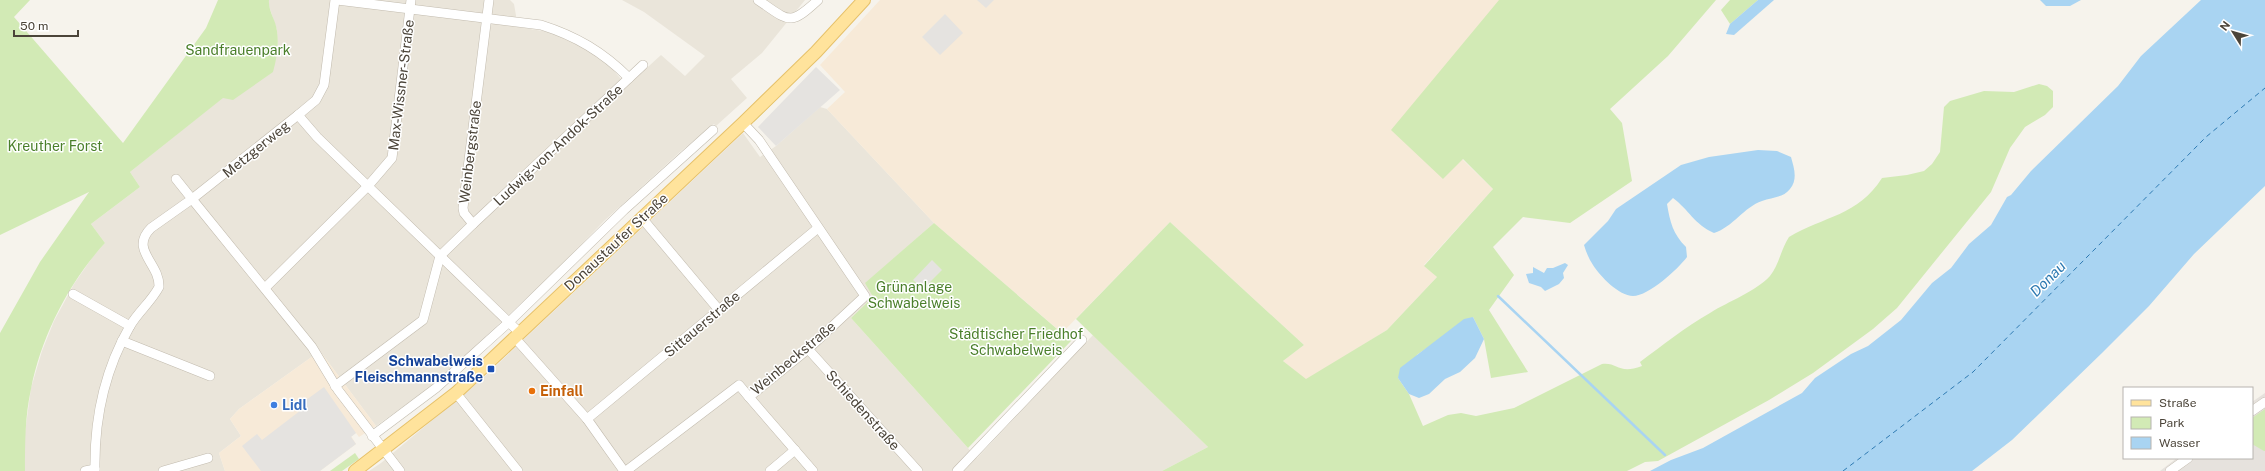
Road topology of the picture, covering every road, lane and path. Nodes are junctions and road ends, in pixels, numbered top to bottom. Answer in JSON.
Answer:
{"nodes":[{"id":1,"x":336,"y":0,"type":"edge"},
{"id":2,"x":489,"y":0,"type":"edge"},
{"id":3,"x":758,"y":0,"type":"edge"},
{"id":4,"x":818,"y":0,"type":"edge"},
{"id":5,"x":864,"y":0,"type":"edge"},
{"id":6,"x":410,"y":4,"type":"edge"},
{"id":7,"x":486,"y":18,"type":"junction"},
{"id":8,"x":643,"y":65,"type":"dead end"},
{"id":9,"x":629,"y":78,"type":"junction"},
{"id":10,"x":298,"y":115,"type":"junction"},
{"id":11,"x":743,"y":123,"type":"junction"},
{"id":12,"x":713,"y":130,"type":"dead end"},
{"id":13,"x":176,"y":179,"type":"dead end"},
{"id":14,"x":368,"y":186,"type":"junction"},
{"id":15,"x":192,"y":199,"type":"junction"},
{"id":16,"x":641,"y":217,"type":"junction"},
{"id":17,"x":474,"y":224,"type":"junction"},
{"id":18,"x":818,"y":228,"type":"junction"},
{"id":19,"x":440,"y":256,"type":"junction"},
{"id":20,"x":265,"y":288,"type":"junction"},
{"id":21,"x":73,"y":294,"type":"dead end"},
{"id":22,"x":719,"y":310,"type":"junction"},
{"id":23,"x":509,"y":322,"type":"junction"},
{"id":24,"x":130,"y":326,"type":"junction"},
{"id":25,"x":517,"y":336,"type":"junction"},
{"id":26,"x":1082,"y":340,"type":"dead end"},
{"id":27,"x":122,"y":341,"type":"junction"},
{"id":28,"x":808,"y":349,"type":"junction"},
{"id":29,"x":210,"y":376,"type":"dead end"},
{"id":30,"x":336,"y":386,"type":"junction"},
{"id":31,"x":456,"y":393,"type":"junction"},
{"id":32,"x":749,"y":397,"type":"junction"},
{"id":33,"x":2265,"y":402,"type":"edge"},
{"id":34,"x":2253,"y":410,"type":"edge"},
{"id":35,"x":587,"y":419,"type":"junction"},
{"id":36,"x":372,"y":436,"type":"junction"},
{"id":37,"x":795,"y":450,"type":"junction"},
{"id":38,"x":384,"y":451,"type":"junction"},
{"id":39,"x":208,"y":458,"type":"dead end"},
{"id":40,"x":2187,"y":459,"type":"edge"},
{"id":41,"x":95,"y":470,"type":"edge"},
{"id":42,"x":85,"y":471,"type":"edge"},
{"id":43,"x":163,"y":471,"type":"edge"},
{"id":44,"x":355,"y":471,"type":"edge"},
{"id":45,"x":400,"y":471,"type":"edge"},
{"id":46,"x":518,"y":471,"type":"edge"},
{"id":47,"x":625,"y":471,"type":"edge"},
{"id":48,"x":770,"y":471,"type":"edge"},
{"id":49,"x":813,"y":471,"type":"edge"},
{"id":50,"x":918,"y":471,"type":"edge"},
{"id":51,"x":957,"y":471,"type":"edge"},
{"id":52,"x":2170,"y":471,"type":"edge"}],
"edges":[{"from":1,"to":6,"type":"street"},
{"from":1,"to":10,"type":"street"},
{"from":2,"to":7,"type":"street","name":"Weinbergstraße"},
{"from":3,"to":4,"type":"street"},
{"from":5,"to":11,"type":"main road","name":"Donaustaufer Straße"},
{"from":6,"to":7,"type":"street"},
{"from":6,"to":14,"type":"street","name":"Max-Wissner-Straße"},
{"from":7,"to":9,"type":"street"},
{"from":7,"to":17,"type":"street","name":"Weinbergstraße"},
{"from":8,"to":9,"type":"street","name":"Ludwig-von-Andok-Straße"},
{"from":9,"to":17,"type":"street","name":"Ludwig-von-Andok-Straße"},
{"from":10,"to":14,"type":"street","name":"Metzgerweg"},
{"from":10,"to":15,"type":"street","name":"Metzgerweg"},
{"from":11,"to":16,"type":"main road","name":"Donaustaufer Straße"},
{"from":11,"to":18,"type":"street"},
{"from":12,"to":23,"type":"street","name":"Donaustaufer Straße"},
{"from":13,"to":15,"type":"street"},
{"from":14,"to":19,"type":"street","name":"Metzgerweg"},
{"from":14,"to":20,"type":"street"},
{"from":15,"to":20,"type":"street"},
{"from":15,"to":24,"type":"street","name":"Metzgerweg"},
{"from":16,"to":22,"type":"street"},
{"from":16,"to":25,"type":"main road","name":"Donaustaufer Straße"},
{"from":17,"to":19,"type":"street","name":"Weinbergstraße"},
{"from":18,"to":22,"type":"street","name":"Sittauerstraße"},
{"from":18,"to":28,"type":"street","name":"Weinbeckstraße"},
{"from":19,"to":23,"type":"street","name":"Metzgerweg"},
{"from":19,"to":30,"type":"street"},
{"from":20,"to":30,"type":"street"},
{"from":21,"to":24,"type":"street"},
{"from":22,"to":35,"type":"street","name":"Sittauerstraße"},
{"from":23,"to":25,"type":"street","name":"Metzgerweg"},
{"from":23,"to":36,"type":"street","name":"Donaustaufer Straße"},
{"from":24,"to":27,"type":"street","name":"Metzgerweg"},
{"from":25,"to":31,"type":"main road","name":"Donaustaufer Straße"},
{"from":25,"to":35,"type":"street","name":"Metzgerweg"},
{"from":26,"to":51,"type":"street"},
{"from":27,"to":29,"type":"street"},
{"from":27,"to":41,"type":"street","name":"Metzgerweg"},
{"from":28,"to":32,"type":"street","name":"Weinbeckstraße"},
{"from":28,"to":50,"type":"street","name":"Schiedenstraße"},
{"from":30,"to":36,"type":"street"},
{"from":31,"to":38,"type":"main road","name":"Donaustaufer Straße"},
{"from":31,"to":46,"type":"street"},
{"from":32,"to":37,"type":"street"},
{"from":32,"to":47,"type":"street","name":"Weinbeckstraße"},
{"from":33,"to":34,"type":"street"},
{"from":35,"to":47,"type":"street","name":"Metzgerweg"},
{"from":36,"to":38,"type":"street"},
{"from":37,"to":48,"type":"street"},
{"from":37,"to":49,"type":"street"},
{"from":38,"to":44,"type":"main road","name":"Donaustaufer Straße"},
{"from":38,"to":45,"type":"street"},
{"from":39,"to":43,"type":"street"},
{"from":40,"to":52,"type":"street"},
{"from":41,"to":42,"type":"street"}]}
